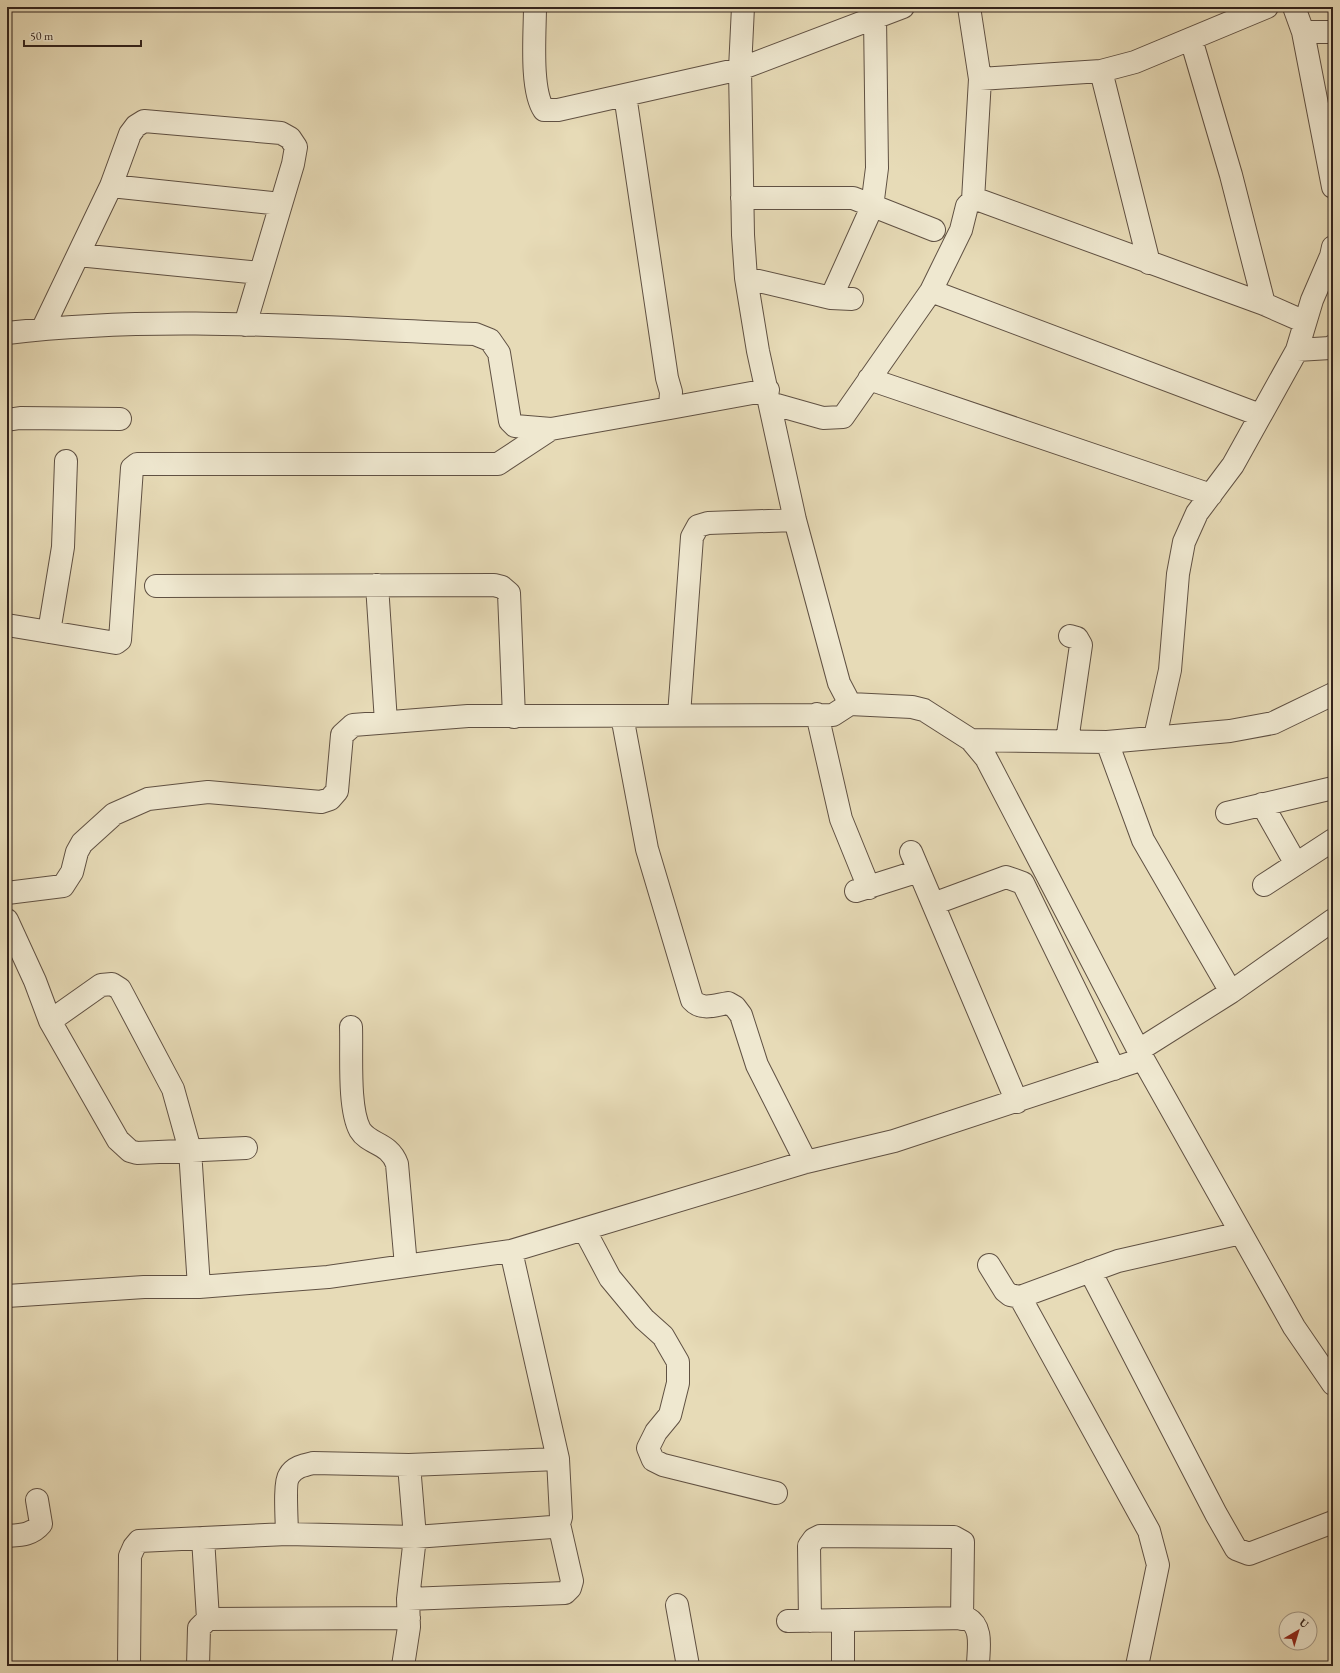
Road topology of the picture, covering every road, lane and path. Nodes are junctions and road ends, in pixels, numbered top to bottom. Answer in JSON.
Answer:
{"nodes":[{"id":1,"x":535,"y":7,"type":"edge"},
{"id":2,"x":743,"y":7,"type":"edge"},
{"id":3,"x":903,"y":7,"type":"edge"},
{"id":4,"x":969,"y":7,"type":"edge"},
{"id":5,"x":1267,"y":7,"type":"edge"},
{"id":6,"x":1294,"y":7,"type":"edge"},
{"id":7,"x":875,"y":17,"type":"junction"},
{"id":8,"x":1303,"y":32,"type":"junction"},
{"id":9,"x":1333,"y":32,"type":"edge"},
{"id":10,"x":1191,"y":39,"type":"junction"},
{"id":11,"x":740,"y":69,"type":"junction"},
{"id":12,"x":1101,"y":71,"type":"junction"},
{"id":13,"x":980,"y":79,"type":"junction"},
{"id":14,"x":625,"y":95,"type":"junction"},
{"id":15,"x":111,"y":186,"type":"junction"},
{"id":16,"x":1333,"y":187,"type":"edge"},
{"id":17,"x":742,"y":198,"type":"junction"},
{"id":18,"x":973,"y":200,"type":"junction"},
{"id":19,"x":281,"y":204,"type":"junction"},
{"id":20,"x":872,"y":207,"type":"junction"},
{"id":21,"x":934,"y":230,"type":"dead end"},
{"id":22,"x":1333,"y":247,"type":"edge"},
{"id":23,"x":78,"y":255,"type":"junction"},
{"id":24,"x":1149,"y":263,"type":"junction"},
{"id":25,"x":260,"y":273,"type":"junction"},
{"id":26,"x":746,"y":278,"type":"junction"},
{"id":27,"x":932,"y":291,"type":"junction"},
{"id":28,"x":1264,"y":304,"type":"junction"},
{"id":29,"x":1305,"y":322,"type":"junction"},
{"id":30,"x":245,"y":325,"type":"junction"},
{"id":31,"x":43,"y":328,"type":"junction"},
{"id":32,"x":7,"y":333,"type":"edge"},
{"id":33,"x":1333,"y":346,"type":"edge"},
{"id":34,"x":1297,"y":350,"type":"junction"},
{"id":35,"x":869,"y":379,"type":"junction"},
{"id":36,"x":769,"y":396,"type":"junction"},
{"id":37,"x":670,"y":408,"type":"junction"},
{"id":38,"x":1260,"y":415,"type":"junction"},
{"id":39,"x":120,"y":419,"type":"dead end"},
{"id":40,"x":7,"y":420,"type":"edge"},
{"id":41,"x":551,"y":429,"type":"junction"},
{"id":42,"x":66,"y":461,"type":"dead end"},
{"id":43,"x":1211,"y":495,"type":"junction"},
{"id":44,"x":796,"y":520,"type":"junction"},
{"id":45,"x":377,"y":585,"type":"junction"},
{"id":46,"x":156,"y":586,"type":"dead end"},
{"id":47,"x":7,"y":625,"type":"edge"},
{"id":48,"x":49,"y":632,"type":"junction"},
{"id":49,"x":1070,"y":636,"type":"dead end"},
{"id":50,"x":1333,"y":694,"type":"edge"},
{"id":51,"x":850,"y":704,"type":"junction"},
{"id":52,"x":818,"y":714,"type":"junction"},
{"id":53,"x":679,"y":715,"type":"junction"},
{"id":54,"x":622,"y":716,"type":"junction"},
{"id":55,"x":514,"y":717,"type":"junction"},
{"id":56,"x":386,"y":722,"type":"junction"},
{"id":57,"x":1155,"y":736,"type":"junction"},
{"id":58,"x":971,"y":740,"type":"junction"},
{"id":59,"x":1067,"y":741,"type":"junction"},
{"id":60,"x":1107,"y":742,"type":"junction"},
{"id":61,"x":1333,"y":788,"type":"edge"},
{"id":62,"x":1262,"y":804,"type":"junction"},
{"id":63,"x":1227,"y":813,"type":"dead end"},
{"id":64,"x":1333,"y":840,"type":"edge"},
{"id":65,"x":1296,"y":864,"type":"junction"},
{"id":66,"x":1264,"y":885,"type":"dead end"},
{"id":67,"x":7,"y":893,"type":"edge"},
{"id":68,"x":933,"y":904,"type":"junction"},
{"id":69,"x":7,"y":920,"type":"edge"},
{"id":70,"x":1333,"y":920,"type":"edge"},
{"id":71,"x":1231,"y":992,"type":"junction"},
{"id":72,"x":50,"y":1021,"type":"junction"},
{"id":73,"x":351,"y":1027,"type":"dead end"},
{"id":74,"x":1141,"y":1054,"type":"junction"},
{"id":75,"x":1114,"y":1069,"type":"junction"},
{"id":76,"x":1017,"y":1102,"type":"junction"},
{"id":77,"x":246,"y":1148,"type":"dead end"},
{"id":78,"x":190,"y":1150,"type":"junction"},
{"id":79,"x":806,"y":1162,"type":"junction"},
{"id":80,"x":584,"y":1229,"type":"junction"},
{"id":81,"x":1242,"y":1233,"type":"junction"},
{"id":82,"x":511,"y":1251,"type":"junction"},
{"id":83,"x":990,"y":1265,"type":"dead end"},
{"id":84,"x":406,"y":1266,"type":"junction"},
{"id":85,"x":1090,"y":1271,"type":"junction"},
{"id":86,"x":199,"y":1287,"type":"junction"},
{"id":87,"x":7,"y":1296,"type":"edge"},
{"id":88,"x":1020,"y":1297,"type":"junction"},
{"id":89,"x":1333,"y":1384,"type":"edge"},
{"id":90,"x":558,"y":1459,"type":"junction"},
{"id":91,"x":409,"y":1465,"type":"junction"},
{"id":92,"x":776,"y":1493,"type":"dead end"},
{"id":93,"x":37,"y":1500,"type":"dead end"},
{"id":94,"x":1333,"y":1522,"type":"edge"},
{"id":95,"x":559,"y":1524,"type":"junction"},
{"id":96,"x":287,"y":1534,"type":"junction"},
{"id":97,"x":7,"y":1536,"type":"edge"},
{"id":98,"x":415,"y":1537,"type":"junction"},
{"id":99,"x":203,"y":1538,"type":"junction"},
{"id":100,"x":677,"y":1605,"type":"dead end"},
{"id":101,"x":408,"y":1608,"type":"junction"},
{"id":102,"x":208,"y":1619,"type":"junction"},
{"id":103,"x":962,"y":1619,"type":"junction"},
{"id":104,"x":843,"y":1620,"type":"junction"},
{"id":105,"x":788,"y":1621,"type":"dead end"},
{"id":106,"x":810,"y":1621,"type":"junction"},
{"id":107,"x":129,"y":1666,"type":"edge"},
{"id":108,"x":198,"y":1666,"type":"edge"},
{"id":109,"x":404,"y":1666,"type":"edge"},
{"id":110,"x":688,"y":1666,"type":"edge"},
{"id":111,"x":843,"y":1666,"type":"edge"},
{"id":112,"x":978,"y":1666,"type":"edge"},
{"id":113,"x":1137,"y":1666,"type":"edge"}],
"edges":[{"from":1,"to":14,"type":"street"},
{"from":2,"to":11,"type":"street"},
{"from":3,"to":7,"type":"street"},
{"from":4,"to":13,"type":"street"},
{"from":5,"to":10,"type":"street"},
{"from":6,"to":8,"type":"street"},
{"from":7,"to":11,"type":"street"},
{"from":7,"to":20,"type":"street"},
{"from":8,"to":9,"type":"street"},
{"from":8,"to":16,"type":"street"},
{"from":10,"to":12,"type":"street"},
{"from":10,"to":28,"type":"street"},
{"from":11,"to":14,"type":"street"},
{"from":11,"to":17,"type":"street"},
{"from":12,"to":13,"type":"street"},
{"from":12,"to":24,"type":"street"},
{"from":13,"to":18,"type":"street"},
{"from":14,"to":37,"type":"street"},
{"from":15,"to":19,"type":"street"},
{"from":15,"to":19,"type":"street"},
{"from":15,"to":23,"type":"street"},
{"from":17,"to":20,"type":"street"},
{"from":17,"to":26,"type":"street"},
{"from":18,"to":24,"type":"street"},
{"from":18,"to":27,"type":"street"},
{"from":19,"to":25,"type":"street"},
{"from":20,"to":21,"type":"street"},
{"from":20,"to":26,"type":"street"},
{"from":22,"to":29,"type":"street"},
{"from":23,"to":25,"type":"street"},
{"from":23,"to":31,"type":"street"},
{"from":24,"to":28,"type":"street"},
{"from":25,"to":30,"type":"street"},
{"from":26,"to":36,"type":"street"},
{"from":27,"to":35,"type":"street"},
{"from":27,"to":38,"type":"street"},
{"from":28,"to":29,"type":"street"},
{"from":29,"to":34,"type":"street"},
{"from":30,"to":31,"type":"street"},
{"from":30,"to":41,"type":"street"},
{"from":31,"to":32,"type":"street"},
{"from":33,"to":34,"type":"street"},
{"from":34,"to":38,"type":"street"},
{"from":35,"to":36,"type":"street"},
{"from":35,"to":43,"type":"street"},
{"from":36,"to":37,"type":"street"},
{"from":36,"to":44,"type":"street"},
{"from":37,"to":41,"type":"street"},
{"from":38,"to":43,"type":"street"},
{"from":39,"to":40,"type":"street"},
{"from":41,"to":48,"type":"street"},
{"from":42,"to":48,"type":"street"},
{"from":43,"to":57,"type":"street"},
{"from":44,"to":51,"type":"street"},
{"from":44,"to":53,"type":"street"},
{"from":45,"to":46,"type":"street"},
{"from":45,"to":55,"type":"street"},
{"from":45,"to":56,"type":"street"},
{"from":47,"to":48,"type":"street"},
{"from":49,"to":59,"type":"street"},
{"from":50,"to":57,"type":"street"},
{"from":51,"to":52,"type":"street"},
{"from":51,"to":58,"type":"street"},
{"from":52,"to":53,"type":"street"},
{"from":52,"to":68,"type":"street"},
{"from":53,"to":54,"type":"street"},
{"from":54,"to":55,"type":"street"},
{"from":54,"to":79,"type":"street"},
{"from":55,"to":56,"type":"street"},
{"from":56,"to":67,"type":"street"},
{"from":57,"to":60,"type":"street"},
{"from":58,"to":59,"type":"street"},
{"from":58,"to":74,"type":"street"},
{"from":59,"to":60,"type":"street"},
{"from":60,"to":71,"type":"street"},
{"from":61,"to":62,"type":"street"},
{"from":62,"to":63,"type":"street"},
{"from":62,"to":65,"type":"street"},
{"from":64,"to":65,"type":"street"},
{"from":65,"to":66,"type":"street"},
{"from":68,"to":75,"type":"street"},
{"from":68,"to":76,"type":"street"},
{"from":69,"to":72,"type":"street"},
{"from":70,"to":71,"type":"street"},
{"from":71,"to":74,"type":"street"},
{"from":72,"to":78,"type":"street"},
{"from":72,"to":78,"type":"street"},
{"from":73,"to":84,"type":"street"},
{"from":74,"to":75,"type":"street"},
{"from":74,"to":81,"type":"street"},
{"from":75,"to":76,"type":"street"},
{"from":76,"to":79,"type":"street"},
{"from":77,"to":78,"type":"street"},
{"from":78,"to":86,"type":"street"},
{"from":79,"to":80,"type":"street"},
{"from":80,"to":82,"type":"street"},
{"from":80,"to":92,"type":"street"},
{"from":81,"to":85,"type":"street"},
{"from":81,"to":89,"type":"street"},
{"from":82,"to":84,"type":"street"},
{"from":82,"to":90,"type":"street"},
{"from":83,"to":88,"type":"street"},
{"from":84,"to":86,"type":"street"},
{"from":85,"to":88,"type":"street"},
{"from":85,"to":94,"type":"street"},
{"from":86,"to":87,"type":"street"},
{"from":88,"to":113,"type":"street"},
{"from":90,"to":91,"type":"street"},
{"from":90,"to":95,"type":"street"},
{"from":91,"to":96,"type":"street"},
{"from":91,"to":98,"type":"street"},
{"from":93,"to":97,"type":"street"},
{"from":95,"to":98,"type":"street"},
{"from":95,"to":101,"type":"street"},
{"from":96,"to":98,"type":"street"},
{"from":96,"to":99,"type":"street"},
{"from":98,"to":101,"type":"street"},
{"from":99,"to":102,"type":"street"},
{"from":99,"to":107,"type":"street"},
{"from":100,"to":110,"type":"street"},
{"from":101,"to":102,"type":"street"},
{"from":101,"to":109,"type":"street"},
{"from":102,"to":108,"type":"street"},
{"from":103,"to":104,"type":"street"},
{"from":103,"to":106,"type":"street"},
{"from":103,"to":112,"type":"street"},
{"from":104,"to":106,"type":"street"},
{"from":104,"to":111,"type":"street"},
{"from":105,"to":106,"type":"street"}]}
